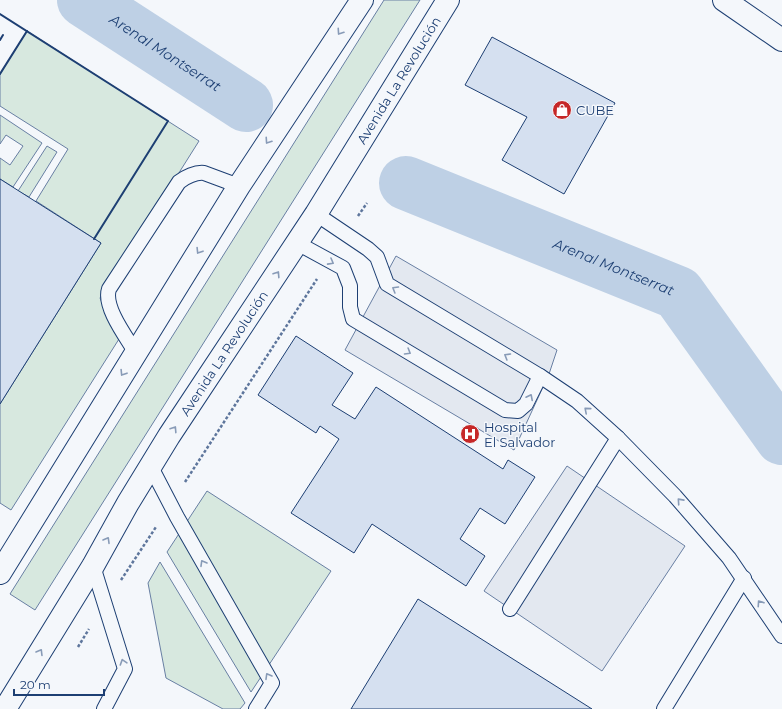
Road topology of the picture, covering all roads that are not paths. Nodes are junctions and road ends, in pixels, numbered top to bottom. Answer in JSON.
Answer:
{"nodes":[{"id":1,"x":362,"y":0,"type":"edge"},
{"id":2,"x":448,"y":0,"type":"edge"},
{"id":3,"x":724,"y":0,"type":"edge"},
{"id":4,"x":782,"y":40,"type":"edge"},
{"id":5,"x":239,"y":186,"type":"junction"},
{"id":6,"x":316,"y":214,"type":"junction"},
{"id":7,"x":297,"y":243,"type":"junction"},
{"id":8,"x":136,"y":353,"type":"junction"},
{"id":9,"x":540,"y":376,"type":"junction"},
{"id":10,"x":618,"y":438,"type":"junction"},
{"id":11,"x":151,"y":466,"type":"junction"},
{"id":12,"x":93,"y":566,"type":"junction"},
{"id":13,"x":0,"y":573,"type":"edge"},
{"id":14,"x":744,"y":578,"type":"junction"},
{"id":15,"x":510,"y":609,"type":"dead end"},
{"id":16,"x":782,"y":636,"type":"edge"},
{"id":17,"x":5,"y":709,"type":"edge"},
{"id":18,"x":104,"y":709,"type":"edge"},
{"id":19,"x":256,"y":709,"type":"edge"},
{"id":20,"x":664,"y":709,"type":"edge"}],
"edges":[{"from":1,"to":5,"type":"main road","one_way":true},
{"from":2,"to":6,"type":"main road","name":"Avenida La Revolución"},
{"from":3,"to":4,"type":"main road"},
{"from":5,"to":8,"type":"main road","one_way":true},
{"from":5,"to":8,"type":"lane"},
{"from":6,"to":7,"type":"main road","name":"Avenida La Revolución"},
{"from":9,"to":6,"type":"lane","one_way":true},
{"from":7,"to":9,"type":"lane","one_way":true},
{"from":11,"to":7,"type":"main road","name":"Avenida La Revolución","one_way":true},
{"from":8,"to":13,"type":"main road","one_way":true},
{"from":10,"to":9,"type":"lane","one_way":true},
{"from":14,"to":10,"type":"lane","one_way":true},
{"from":10,"to":15,"type":"lane"},
{"from":12,"to":11,"type":"main road","name":"Avenida La Revolución","one_way":true},
{"from":19,"to":11,"type":"lane","one_way":true},
{"from":17,"to":12,"type":"main road","name":"Avenida La Revolución","one_way":true},
{"from":18,"to":12,"type":"lane","one_way":true},
{"from":16,"to":14,"type":"lane","one_way":true},
{"from":14,"to":20,"type":"lane"}]}
